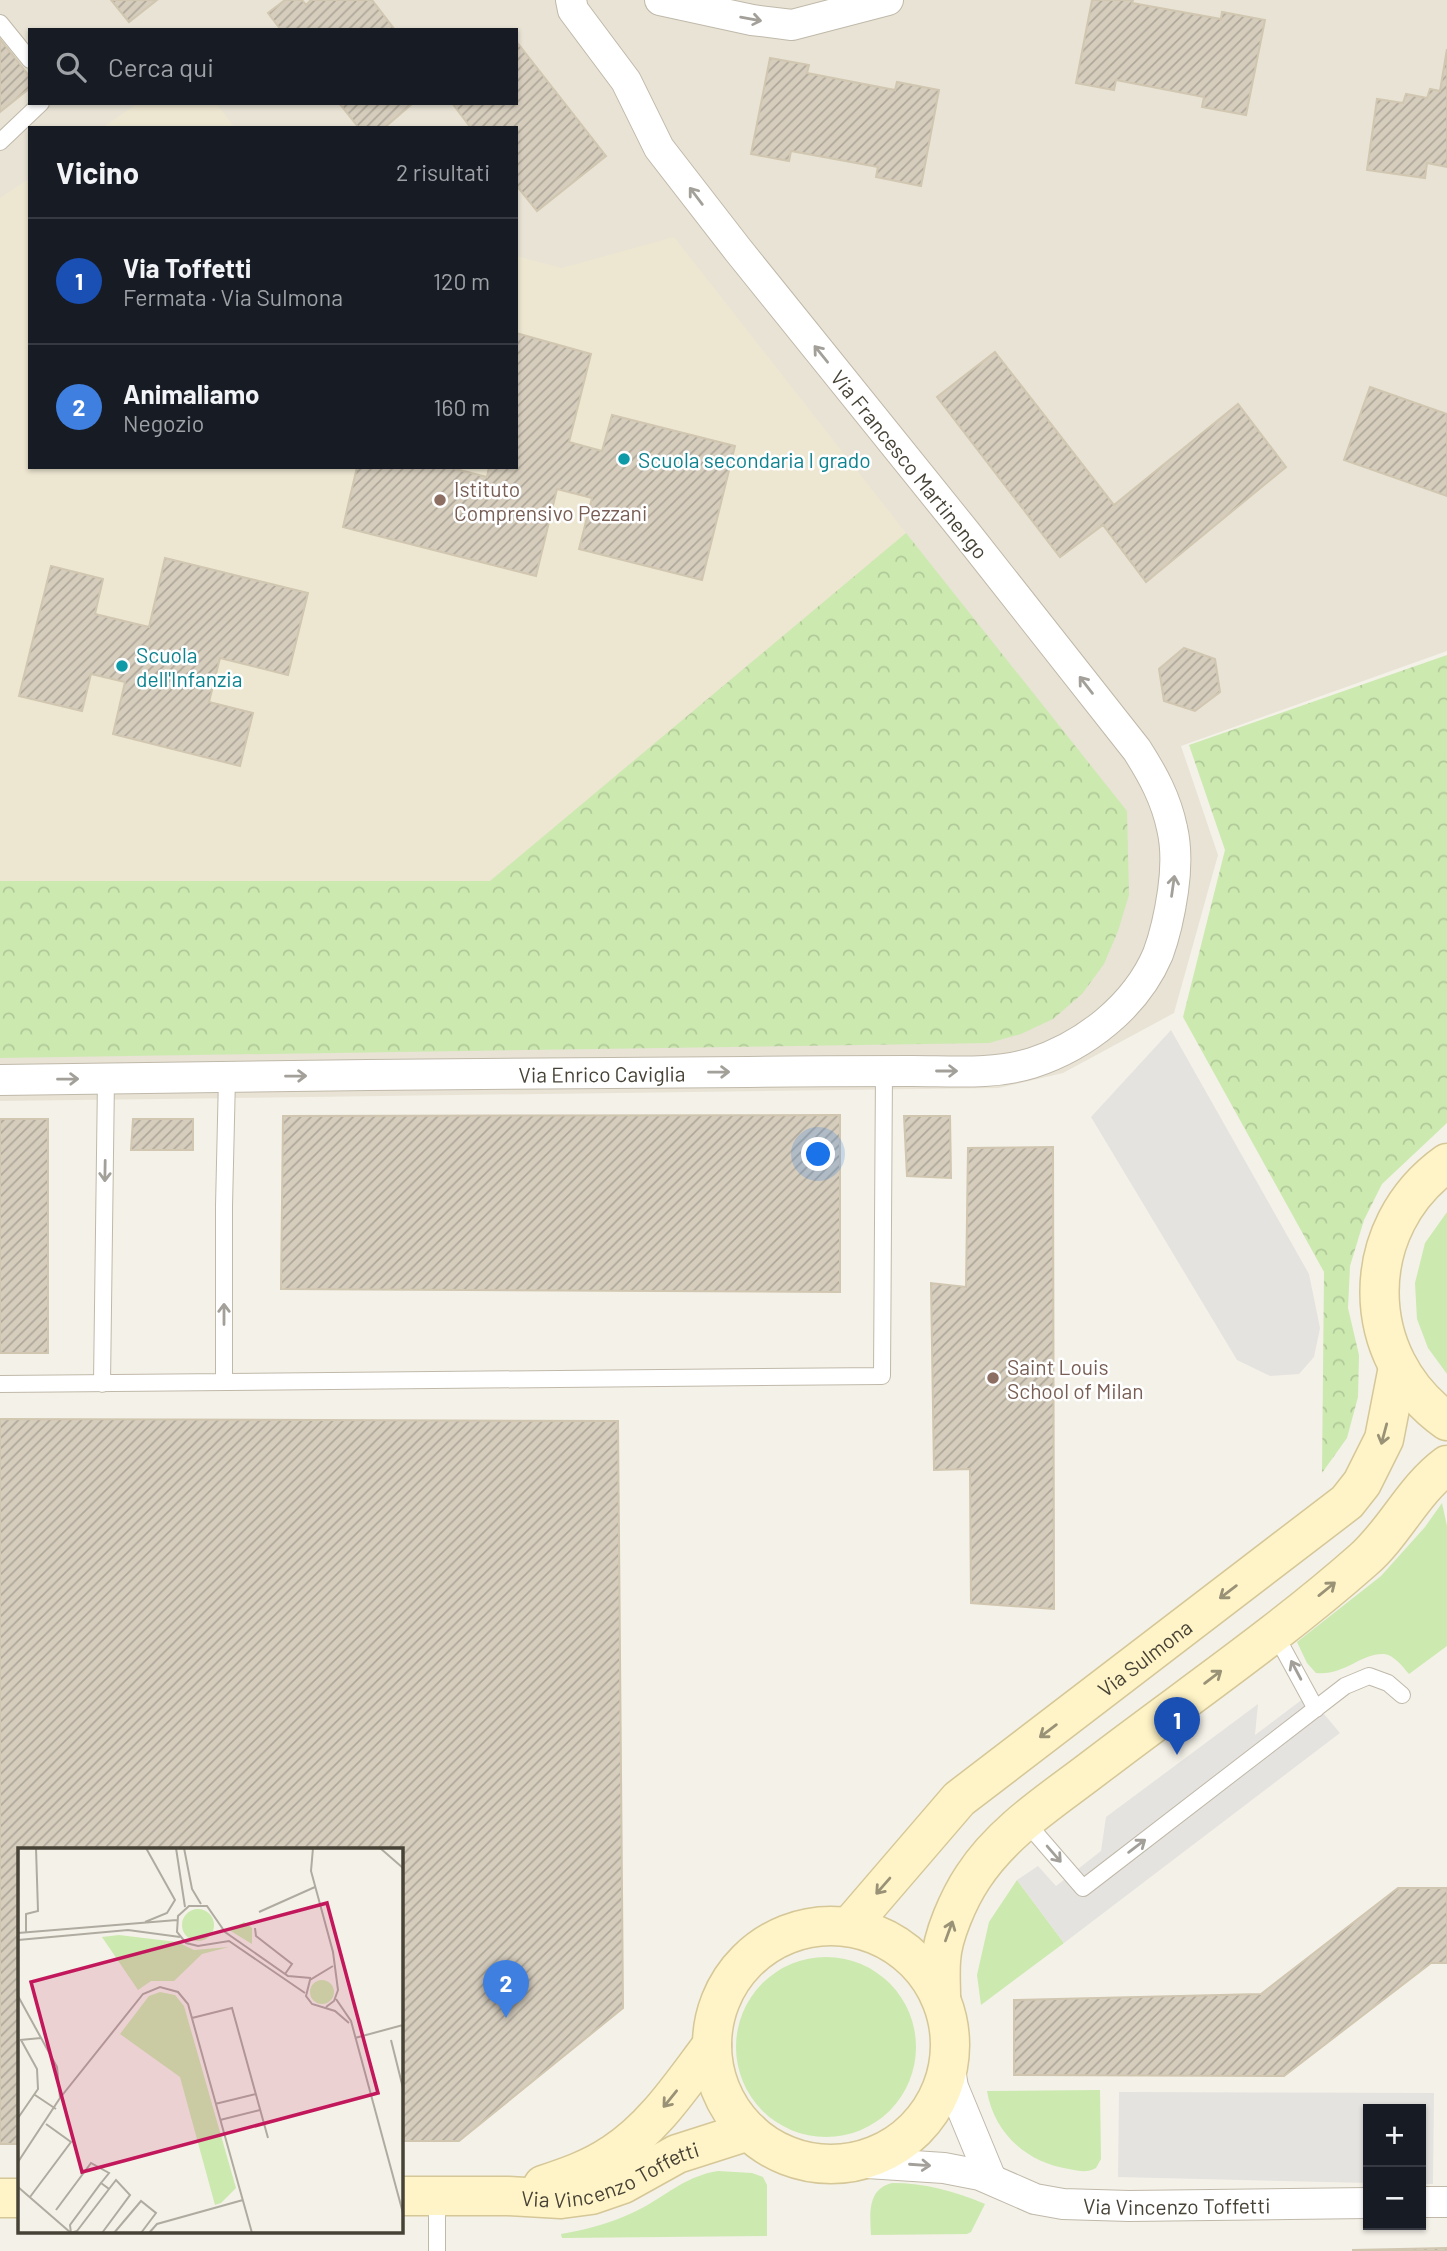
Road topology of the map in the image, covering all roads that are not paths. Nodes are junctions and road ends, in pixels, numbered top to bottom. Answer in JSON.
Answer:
{"nodes":[{"id":1,"x":571,"y":0,"type":"edge"},
{"id":2,"x":660,"y":0,"type":"edge"},
{"id":3,"x":888,"y":0,"type":"edge"},
{"id":4,"x":0,"y":23,"type":"edge"},
{"id":5,"x":28,"y":58,"type":"edge"},
{"id":6,"x":39,"y":105,"type":"edge"},
{"id":7,"x":0,"y":142,"type":"edge"},
{"id":8,"x":1158,"y":952,"type":"joint"},
{"id":9,"x":884,"y":1071,"type":"junction"},
{"id":10,"x":227,"y":1077,"type":"junction"},
{"id":11,"x":106,"y":1078,"type":"junction"},
{"id":12,"x":0,"y":1080,"type":"edge"},
{"id":13,"x":1447,"y":1163,"type":"edge"},
{"id":14,"x":1398,"y":1367,"type":"junction"},
{"id":15,"x":225,"y":1382,"type":"junction"},
{"id":16,"x":0,"y":1384,"type":"edge"},
{"id":17,"x":102,"y":1384,"type":"junction"},
{"id":18,"x":1447,"y":1421,"type":"edge"},
{"id":19,"x":1447,"y":1465,"type":"edge"},
{"id":20,"x":1274,"y":1632,"type":"junction"},
{"id":21,"x":1402,"y":1695,"type":"dead end"},
{"id":22,"x":1316,"y":1709,"type":"junction"},
{"id":23,"x":1025,"y":1821,"type":"junction"},
{"id":24,"x":849,"y":1927,"type":"junction"},
{"id":25,"x":941,"y":1998,"type":"junction"},
{"id":26,"x":712,"y":2045,"type":"junction"},
{"id":27,"x":949,"y":2064,"type":"junction"},
{"id":28,"x":749,"y":2131,"type":"junction"},
{"id":29,"x":852,"y":2162,"type":"junction"},
{"id":30,"x":990,"y":2179,"type":"junction"},
{"id":31,"x":419,"y":2196,"type":"edge"},
{"id":32,"x":508,"y":2196,"type":"junction"},
{"id":33,"x":18,"y":2198,"type":"edge"},
{"id":34,"x":0,"y":2199,"type":"edge"},
{"id":35,"x":1426,"y":2202,"type":"edge"},
{"id":36,"x":1447,"y":2202,"type":"edge"},
{"id":37,"x":1363,"y":2203,"type":"edge"},
{"id":38,"x":437,"y":2251,"type":"edge"}],
"edges":[{"from":8,"to":1,"type":"street","name":"Via Francesco Martinengo","one_way":true},
{"from":2,"to":3,"type":"street","one_way":true},
{"from":4,"to":5,"type":"lane"},
{"from":6,"to":7,"type":"lane"},
{"from":9,"to":8,"type":"street","name":"Via Enrico Caviglia","one_way":true},
{"from":10,"to":9,"type":"street","name":"Via Enrico Caviglia","one_way":true},
{"from":9,"to":15,"type":"lane"},
{"from":10,"to":11,"type":"street","name":"Via Enrico Caviglia"},
{"from":15,"to":10,"type":"lane","one_way":true},
{"from":12,"to":11,"type":"street","name":"Via Enrico Caviglia","one_way":true},
{"from":11,"to":17,"type":"lane","one_way":true},
{"from":13,"to":14,"type":"street"},
{"from":14,"to":18,"type":"street"},
{"from":14,"to":24,"type":"street","name":"Via Sulmona","one_way":true},
{"from":15,"to":17,"type":"lane"},
{"from":16,"to":17,"type":"lane"},
{"from":20,"to":19,"type":"street","one_way":true},
{"from":22,"to":20,"type":"lane","one_way":true},
{"from":23,"to":20,"type":"street","one_way":true},
{"from":21,"to":22,"type":"lane"},
{"from":23,"to":22,"type":"lane","one_way":true},
{"from":25,"to":23,"type":"street","one_way":true},
{"from":24,"to":25,"type":"street","name":"Via Vincenzo Toffetti"},
{"from":24,"to":26,"type":"street","name":"Via Vincenzo Toffetti"},
{"from":25,"to":27,"type":"street","name":"Via Vincenzo Toffetti"},
{"from":26,"to":28,"type":"street","name":"Via Vincenzo Toffetti"},
{"from":26,"to":32,"type":"street","name":"Via Vincenzo Toffetti","one_way":true},
{"from":27,"to":29,"type":"street","name":"Via Vincenzo Toffetti"},
{"from":27,"to":30,"type":"street","name":"Via Vincenzo Toffetti"},
{"from":28,"to":29,"type":"street","name":"Via Vincenzo Toffetti"},
{"from":28,"to":32,"type":"street","name":"Via Vincenzo Toffetti"},
{"from":29,"to":30,"type":"street","name":"Via Vincenzo Toffetti","one_way":true},
{"from":30,"to":37,"type":"street","name":"Via Vincenzo Toffetti"},
{"from":31,"to":32,"type":"street","name":"Via Vincenzo Toffetti"},
{"from":31,"to":38,"type":"lane"},
{"from":33,"to":34,"type":"street"},
{"from":35,"to":36,"type":"street"}]}
